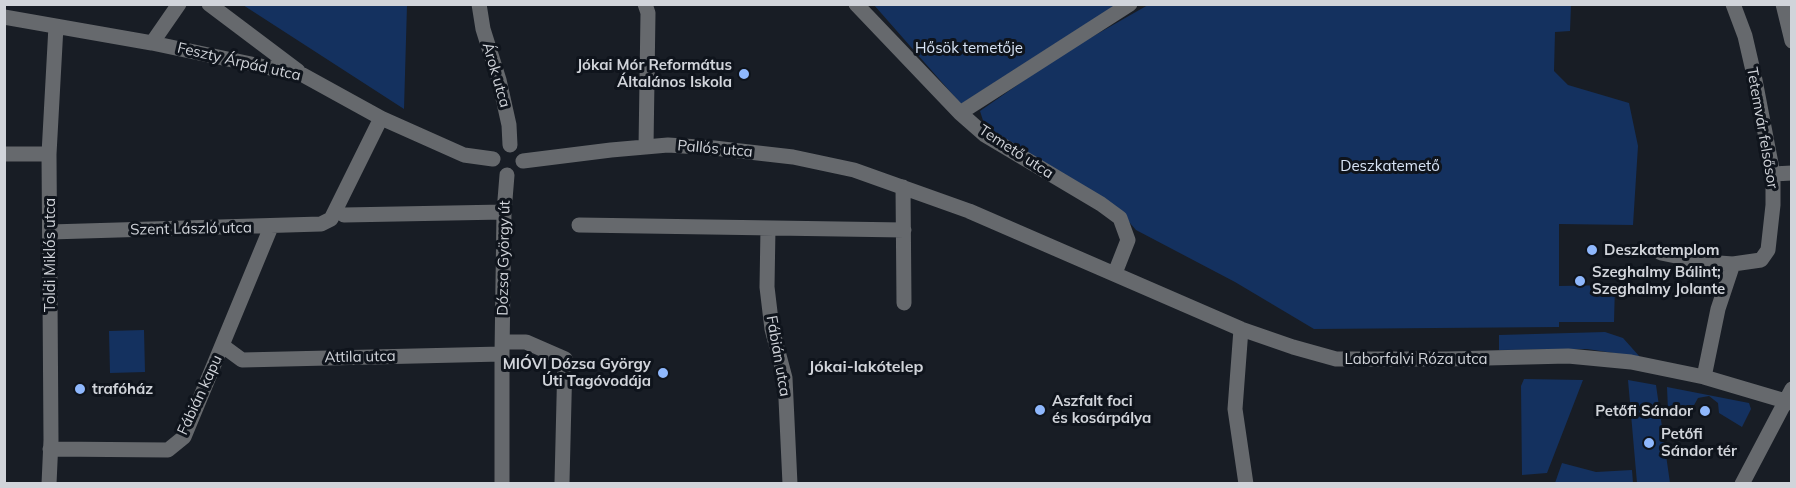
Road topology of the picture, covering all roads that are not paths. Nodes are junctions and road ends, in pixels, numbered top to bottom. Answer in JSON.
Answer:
{"nodes":[{"id":1,"x":179,"y":4,"type":"edge"},
{"id":2,"x":209,"y":4,"type":"edge"},
{"id":3,"x":479,"y":4,"type":"edge"},
{"id":4,"x":645,"y":4,"type":"edge"},
{"id":5,"x":856,"y":4,"type":"edge"},
{"id":6,"x":1130,"y":4,"type":"edge"},
{"id":7,"x":1733,"y":4,"type":"edge"},
{"id":8,"x":1783,"y":4,"type":"edge"},
{"id":9,"x":4,"y":17,"type":"edge"},
{"id":10,"x":56,"y":26,"type":"junction"},
{"id":11,"x":1791,"y":41,"type":"edge"},
{"id":12,"x":152,"y":43,"type":"junction"},
{"id":13,"x":303,"y":75,"type":"junction"},
{"id":14,"x":960,"y":113,"type":"junction"},
{"id":15,"x":381,"y":118,"type":"junction"},
{"id":16,"x":510,"y":145,"type":"junction"},
{"id":17,"x":646,"y":147,"type":"junction"},
{"id":18,"x":4,"y":154,"type":"edge"},
{"id":19,"x":49,"y":154,"type":"junction"},
{"id":20,"x":493,"y":159,"type":"junction"},
{"id":21,"x":523,"y":161,"type":"junction"},
{"id":22,"x":1791,"y":173,"type":"edge"},
{"id":23,"x":1773,"y":174,"type":"junction"},
{"id":24,"x":507,"y":175,"type":"junction"},
{"id":25,"x":903,"y":187,"type":"junction"},
{"id":26,"x":504,"y":212,"type":"junction"},
{"id":27,"x":338,"y":217,"type":"junction"},
{"id":28,"x":579,"y":225,"type":"dead end"},
{"id":29,"x":271,"y":227,"type":"junction"},
{"id":30,"x":768,"y":228,"type":"junction"},
{"id":31,"x":904,"y":230,"type":"junction"},
{"id":32,"x":50,"y":232,"type":"junction"},
{"id":33,"x":1661,"y":253,"type":"dead end"},
{"id":34,"x":1733,"y":264,"type":"junction"},
{"id":35,"x":1114,"y":273,"type":"junction"},
{"id":36,"x":904,"y":303,"type":"dead end"},
{"id":37,"x":1241,"y":329,"type":"junction"},
{"id":38,"x":223,"y":346,"type":"junction"},
{"id":39,"x":502,"y":348,"type":"junction"},
{"id":40,"x":1704,"y":377,"type":"junction"},
{"id":41,"x":1789,"y":397,"type":"edge"},
{"id":42,"x":50,"y":449,"type":"junction"},
{"id":43,"x":562,"y":482,"type":"dead end"},
{"id":44,"x":49,"y":483,"type":"edge"},
{"id":45,"x":502,"y":483,"type":"edge"},
{"id":46,"x":790,"y":483,"type":"edge"},
{"id":47,"x":1246,"y":483,"type":"edge"},
{"id":48,"x":1742,"y":483,"type":"edge"}],
"edges":[{"from":1,"to":12,"type":"street"},
{"from":2,"to":13,"type":"street"},
{"from":3,"to":16,"type":"street","name":"Árok utca"},
{"from":4,"to":17,"type":"street"},
{"from":5,"to":14,"type":"street","name":"Temető utca"},
{"from":6,"to":14,"type":"street"},
{"from":7,"to":23,"type":"street","name":"Tetemvár felsősor"},
{"from":8,"to":11,"type":"street"},
{"from":9,"to":10,"type":"street","name":"Feszty Árpád utca"},
{"from":10,"to":12,"type":"street","name":"Feszty Árpád utca"},
{"from":10,"to":19,"type":"street","name":"Toldi Miklós utca"},
{"from":12,"to":13,"type":"street","name":"Feszty Árpád utca"},
{"from":13,"to":15,"type":"street","name":"Feszty Árpád utca"},
{"from":14,"to":35,"type":"street","name":"Temető utca"},
{"from":15,"to":20,"type":"street","name":"Feszty Árpád utca"},
{"from":15,"to":27,"type":"street"},
{"from":16,"to":20,"type":"street"},
{"from":16,"to":21,"type":"street"},
{"from":17,"to":21,"type":"street","name":"Pallós utca"},
{"from":17,"to":25,"type":"street","name":"Pallós utca"},
{"from":18,"to":19,"type":"street"},
{"from":19,"to":32,"type":"street","name":"Toldi Miklós utca"},
{"from":20,"to":24,"type":"street"},
{"from":21,"to":24,"type":"street"},
{"from":22,"to":23,"type":"street"},
{"from":23,"to":34,"type":"street","name":"Tetemvár felsősor"},
{"from":24,"to":26,"type":"street","name":"Dózsa György út"},
{"from":25,"to":31,"type":"street"},
{"from":25,"to":35,"type":"street","name":"Pallós utca"},
{"from":26,"to":27,"type":"street","name":"Szent László utca"},
{"from":26,"to":39,"type":"street","name":"Dózsa György út"},
{"from":27,"to":29,"type":"street","name":"Szent László utca"},
{"from":28,"to":30,"type":"street"},
{"from":29,"to":32,"type":"street","name":"Szent László utca"},
{"from":29,"to":38,"type":"street","name":"Fábián kapu"},
{"from":30,"to":31,"type":"street"},
{"from":30,"to":46,"type":"street","name":"Fábián utca"},
{"from":31,"to":36,"type":"street"},
{"from":32,"to":42,"type":"street","name":"Toldi Miklós utca"},
{"from":33,"to":34,"type":"street","name":"Tetemvár felsősor"},
{"from":34,"to":40,"type":"street"},
{"from":35,"to":37,"type":"street","name":"Laborfalvi Róza utca"},
{"from":37,"to":40,"type":"street","name":"Laborfalvi Róza utca"},
{"from":37,"to":47,"type":"street"},
{"from":38,"to":39,"type":"street","name":"Attila utca"},
{"from":38,"to":42,"type":"street","name":"Fábián kapu"},
{"from":39,"to":43,"type":"street"},
{"from":39,"to":45,"type":"street","name":"Dózsa György út"},
{"from":40,"to":41,"type":"street"},
{"from":41,"to":48,"type":"street"},
{"from":42,"to":44,"type":"street","name":"Toldi Miklós utca"}]}
